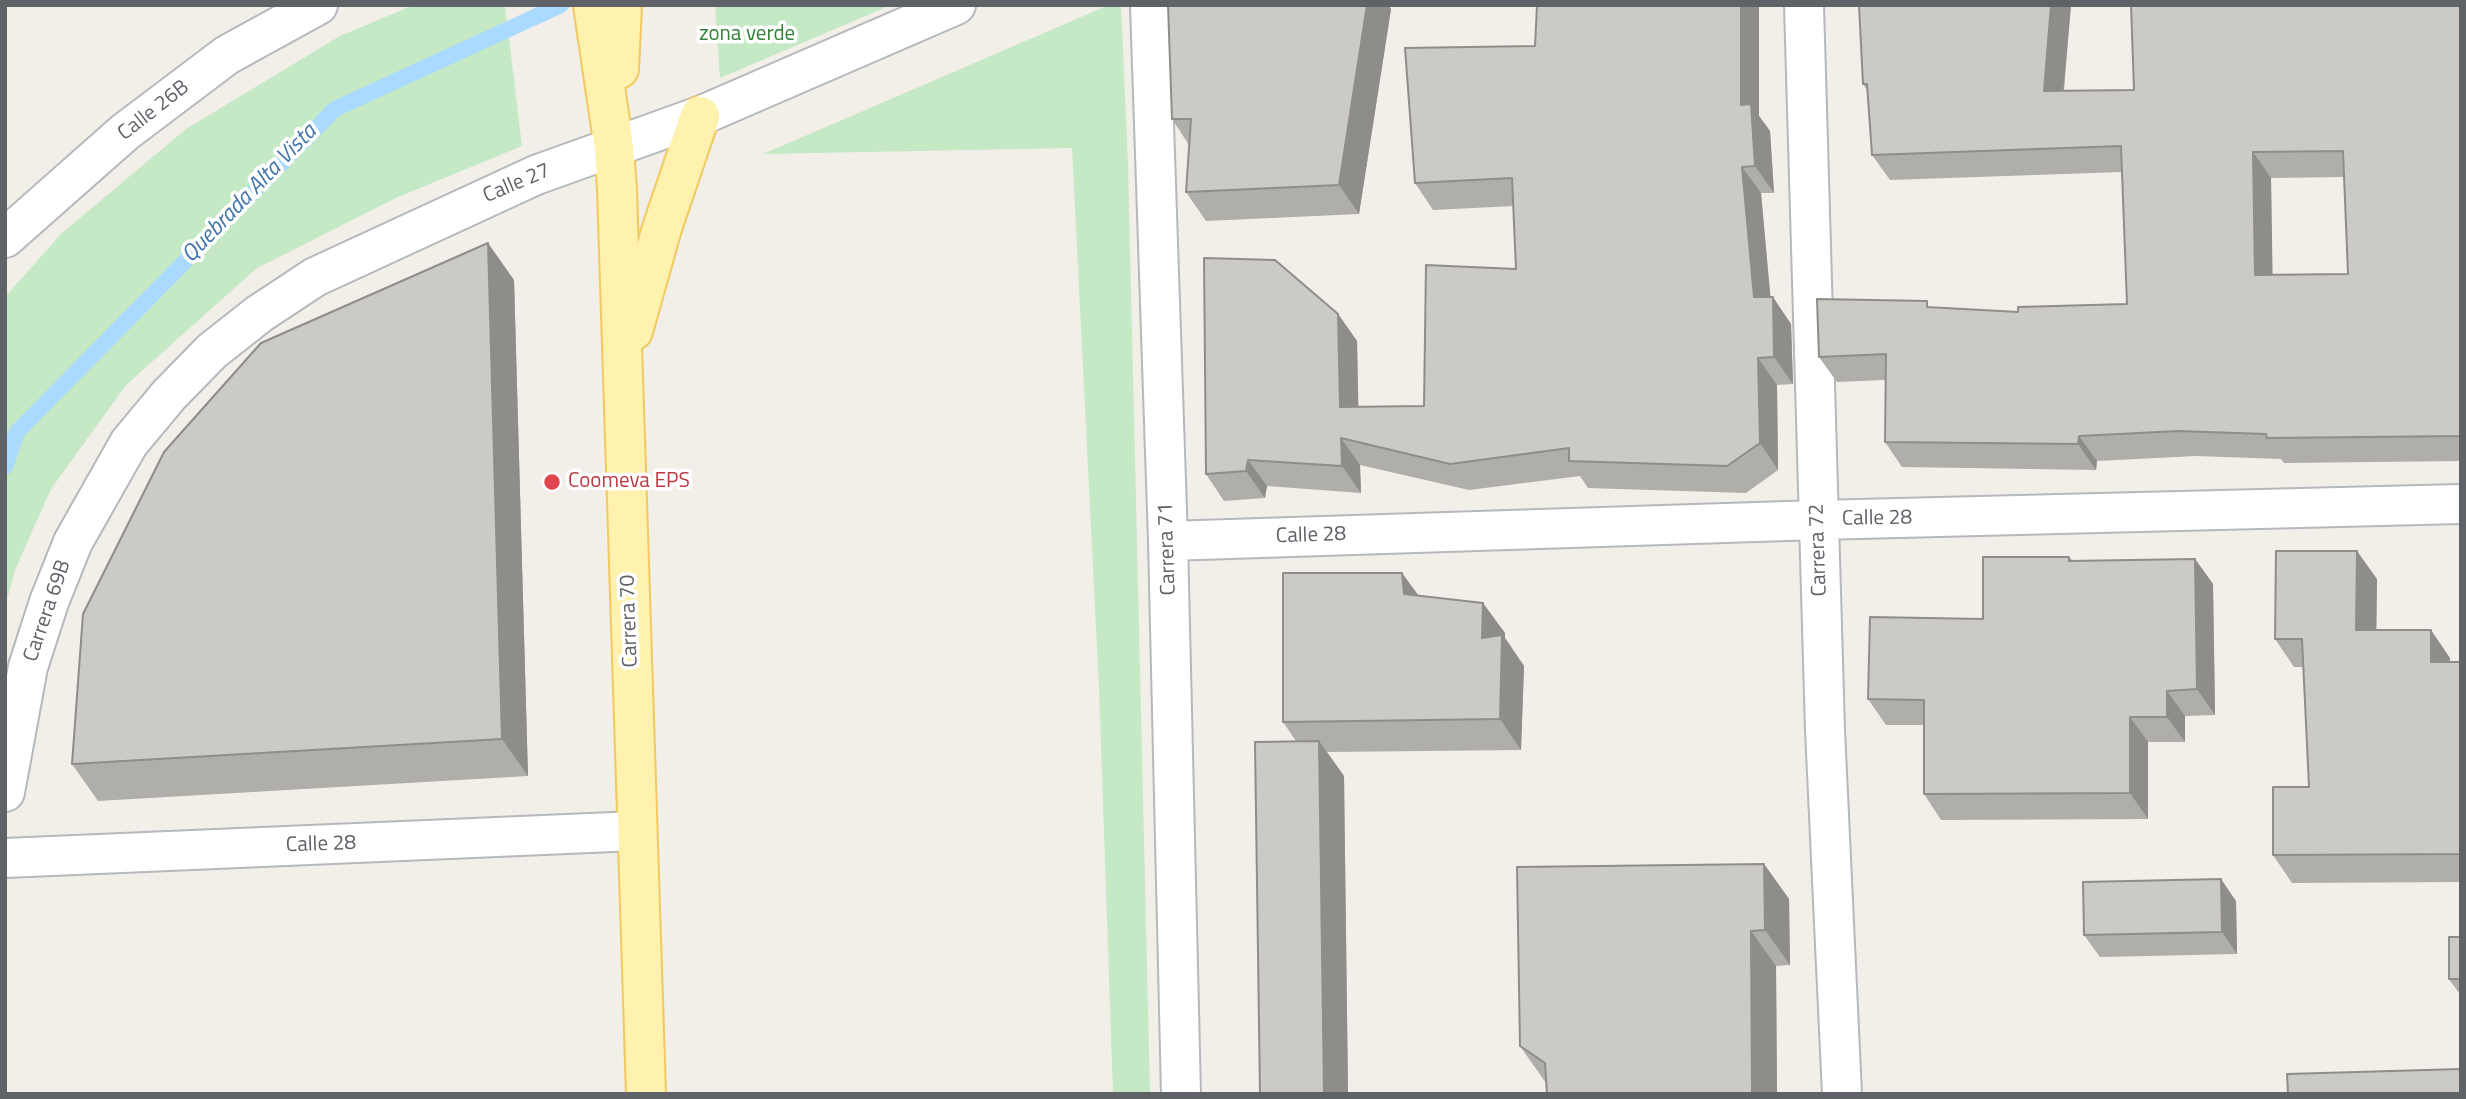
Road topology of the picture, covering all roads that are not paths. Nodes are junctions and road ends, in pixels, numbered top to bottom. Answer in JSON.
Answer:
{"nodes":[{"id":1,"x":318,"y":5,"type":"edge"},
{"id":2,"x":956,"y":5,"type":"edge"},
{"id":3,"x":1150,"y":5,"type":"edge"},
{"id":4,"x":1804,"y":5,"type":"edge"},
{"id":5,"x":608,"y":14,"type":"edge"},
{"id":6,"x":700,"y":116,"type":"junction"},
{"id":7,"x":614,"y":148,"type":"junction"},
{"id":8,"x":5,"y":237,"type":"edge"},
{"id":9,"x":622,"y":366,"type":"junction"},
{"id":10,"x":129,"y":443,"type":"joint"},
{"id":11,"x":2461,"y":504,"type":"edge"},
{"id":12,"x":1818,"y":520,"type":"junction"},
{"id":13,"x":1168,"y":541,"type":"junction"},
{"id":14,"x":5,"y":792,"type":"edge"},
{"id":15,"x":637,"y":831,"type":"junction"},
{"id":16,"x":5,"y":858,"type":"edge"},
{"id":17,"x":646,"y":1094,"type":"edge"},
{"id":18,"x":1181,"y":1094,"type":"edge"},
{"id":19,"x":1842,"y":1094,"type":"edge"}],
"edges":[{"from":1,"to":8,"type":"street","name":"Calle 26B"},
{"from":2,"to":6,"type":"street","name":"Calle 27"},
{"from":3,"to":13,"type":"street","name":"Carrera 71"},
{"from":4,"to":12,"type":"street","name":"Carrera 72"},
{"from":5,"to":7,"type":"main road","name":"Carrera 70"},
{"from":6,"to":7,"type":"street","name":"Calle 27"},
{"from":6,"to":9,"type":"main road"},
{"from":7,"to":9,"type":"main road","name":"Carrera 70"},
{"from":7,"to":10,"type":"street","name":"Calle 27"},
{"from":9,"to":15,"type":"main road","name":"Carrera 70"},
{"from":10,"to":14,"type":"street","name":"Carrera 69B"},
{"from":11,"to":12,"type":"street","name":"Calle 28"},
{"from":12,"to":13,"type":"street","name":"Calle 28"},
{"from":12,"to":19,"type":"street","name":"Carrera 72"},
{"from":13,"to":18,"type":"street","name":"Carrera 71"},
{"from":15,"to":16,"type":"street","name":"Calle 28"},
{"from":15,"to":17,"type":"main road","name":"Carrera 70"}]}
